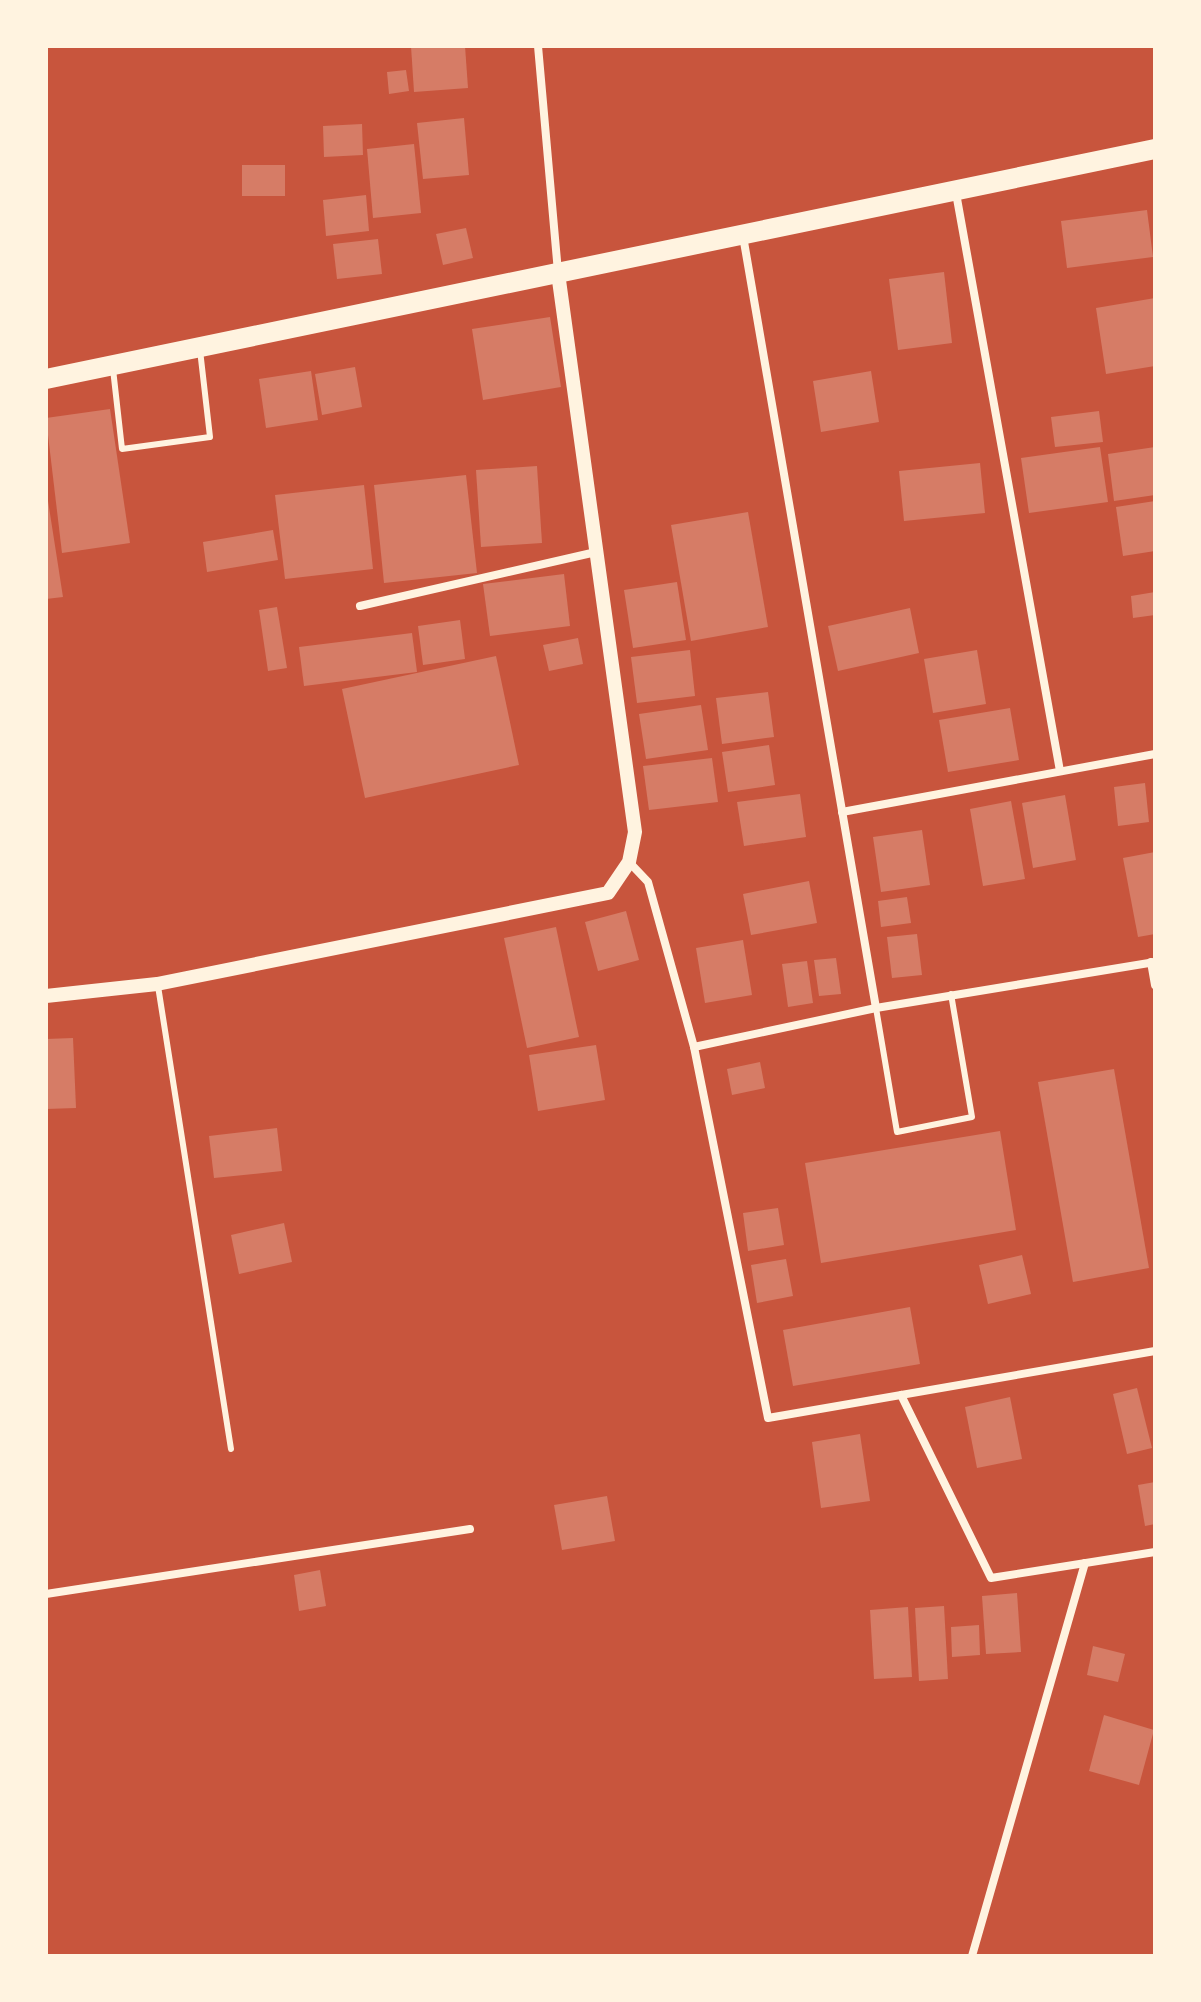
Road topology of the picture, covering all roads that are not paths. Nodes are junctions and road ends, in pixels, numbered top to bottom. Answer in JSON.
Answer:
{"nodes":[{"id":1,"x":538,"y":46,"type":"edge"},
{"id":2,"x":1155,"y":149,"type":"edge"},
{"id":3,"x":956,"y":191,"type":"junction"},
{"id":4,"x":743,"y":235,"type":"junction"},
{"id":5,"x":558,"y":273,"type":"junction"},
{"id":6,"x":200,"y":346,"type":"junction"},
{"id":7,"x":112,"y":364,"type":"junction"},
{"id":8,"x":46,"y":379,"type":"edge"},
{"id":9,"x":596,"y":552,"type":"junction"},
{"id":10,"x":360,"y":606,"type":"dead end"},
{"id":11,"x":1155,"y":754,"type":"edge"},
{"id":12,"x":1060,"y":771,"type":"junction"},
{"id":13,"x":842,"y":812,"type":"junction"},
{"id":14,"x":629,"y":862,"type":"junction"},
{"id":15,"x":1153,"y":962,"type":"edge"},
{"id":16,"x":157,"y":984,"type":"junction"},
{"id":17,"x":1155,"y":985,"type":"edge"},
{"id":18,"x":951,"y":994,"type":"junction"},
{"id":19,"x":46,"y":996,"type":"edge"},
{"id":20,"x":876,"y":1008,"type":"junction"},
{"id":21,"x":694,"y":1047,"type":"junction"},
{"id":22,"x":1155,"y":1351,"type":"edge"},
{"id":23,"x":901,"y":1395,"type":"junction"},
{"id":24,"x":231,"y":1449,"type":"dead end"},
{"id":25,"x":470,"y":1529,"type":"dead end"},
{"id":26,"x":1155,"y":1552,"type":"edge"},
{"id":27,"x":1085,"y":1563,"type":"junction"},
{"id":28,"x":46,"y":1594,"type":"edge"},
{"id":29,"x":972,"y":1956,"type":"edge"}],
"edges":[{"from":1,"to":5,"type":"street"},
{"from":2,"to":3,"type":"main road"},
{"from":3,"to":4,"type":"main road"},
{"from":3,"to":12,"type":"street"},
{"from":4,"to":5,"type":"main road"},
{"from":4,"to":13,"type":"street"},
{"from":5,"to":6,"type":"main road"},
{"from":5,"to":9,"type":"street"},
{"from":6,"to":7,"type":"main road"},
{"from":6,"to":7,"type":"lane"},
{"from":7,"to":8,"type":"main road"},
{"from":9,"to":10,"type":"street"},
{"from":9,"to":14,"type":"street"},
{"from":11,"to":12,"type":"street"},
{"from":12,"to":13,"type":"street"},
{"from":13,"to":20,"type":"street"},
{"from":14,"to":16,"type":"street"},
{"from":14,"to":21,"type":"street"},
{"from":15,"to":17,"type":"street"},
{"from":15,"to":18,"type":"street"},
{"from":16,"to":19,"type":"street"},
{"from":16,"to":24,"type":"lane"},
{"from":18,"to":20,"type":"street"},
{"from":18,"to":20,"type":"lane"},
{"from":20,"to":21,"type":"street"},
{"from":21,"to":23,"type":"street"},
{"from":22,"to":23,"type":"street"},
{"from":23,"to":27,"type":"street"},
{"from":25,"to":28,"type":"street"},
{"from":26,"to":27,"type":"street"},
{"from":27,"to":29,"type":"street"}]}
